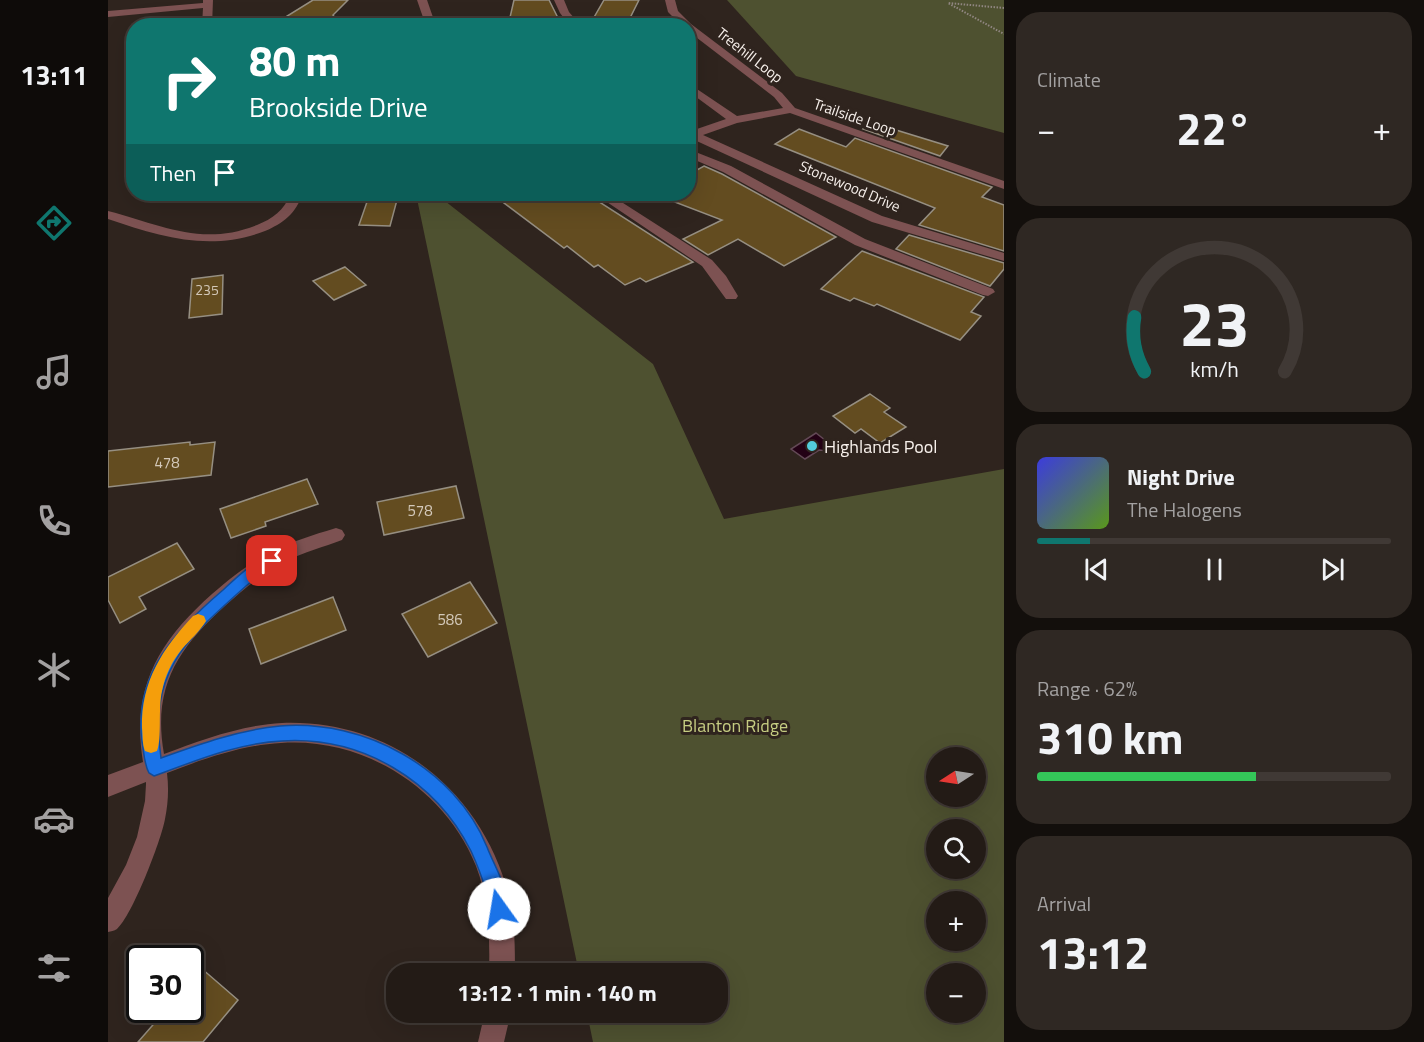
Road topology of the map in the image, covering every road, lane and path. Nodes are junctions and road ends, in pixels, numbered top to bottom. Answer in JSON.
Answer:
{"nodes":[{"id":1,"x":422,"y":0,"type":"edge"},
{"id":2,"x":559,"y":0,"type":"edge"},
{"id":3,"x":670,"y":0,"type":"edge"},
{"id":4,"x":207,"y":2,"type":"edge"},
{"id":5,"x":1004,"y":8,"type":"edge"},
{"id":6,"x":108,"y":14,"type":"edge"},
{"id":7,"x":207,"y":18,"type":"edge"},
{"id":8,"x":429,"y":18,"type":"edge"},
{"id":9,"x":569,"y":18,"type":"edge"},
{"id":10,"x":679,"y":18,"type":"edge"},
{"id":11,"x":696,"y":32,"type":"edge"},
{"id":12,"x":1004,"y":34,"type":"edge"},
{"id":13,"x":696,"y":92,"type":"edge"},
{"id":14,"x":791,"y":110,"type":"junction"},
{"id":15,"x":735,"y":120,"type":"junction"},
{"id":16,"x":696,"y":132,"type":"edge"},
{"id":17,"x":696,"y":135,"type":"edge"},
{"id":18,"x":696,"y":155,"type":"edge"},
{"id":19,"x":1004,"y":185,"type":"edge"},
{"id":20,"x":294,"y":201,"type":"edge"},
{"id":21,"x":612,"y":201,"type":"edge"},
{"id":22,"x":108,"y":215,"type":"edge"},
{"id":23,"x":884,"y":236,"type":"junction"},
{"id":24,"x":1004,"y":257,"type":"edge"},
{"id":25,"x":988,"y":292,"type":"dead end"},
{"id":26,"x":731,"y":296,"type":"dead end"},
{"id":27,"x":336,"y":535,"type":"dead end"},
{"id":28,"x":154,"y":768,"type":"junction"},
{"id":29,"x":108,"y":786,"type":"edge"},
{"id":30,"x":108,"y":920,"type":"edge"},
{"id":31,"x":502,"y":963,"type":"edge"},
{"id":32,"x":495,"y":1023,"type":"edge"},
{"id":33,"x":491,"y":1042,"type":"edge"}],
"edges":[{"from":1,"to":8,"type":"street"},
{"from":2,"to":9,"type":"street"},
{"from":3,"to":10,"type":"street","name":"Treehill Loop"},
{"from":4,"to":6,"type":"street"},
{"from":4,"to":7,"type":"street"},
{"from":5,"to":12,"type":"path"},
{"from":11,"to":14,"type":"street","name":"Treehill Loop"},
{"from":13,"to":15,"type":"street"},
{"from":14,"to":15,"type":"street","name":"Trailside Loop"},
{"from":14,"to":19,"type":"street","name":"Trailside Loop"},
{"from":15,"to":16,"type":"street","name":"Trailside Loop"},
{"from":17,"to":23,"type":"street","name":"Stonewood Drive"},
{"from":18,"to":23,"type":"street"},
{"from":20,"to":22,"type":"street"},
{"from":21,"to":26,"type":"street"},
{"from":23,"to":24,"type":"street","name":"Stonewood Drive"},
{"from":23,"to":25,"type":"street"},
{"from":27,"to":28,"type":"street"},
{"from":28,"to":29,"type":"street"},
{"from":28,"to":30,"type":"street"},
{"from":28,"to":31,"type":"street"},
{"from":32,"to":33,"type":"street"}]}
